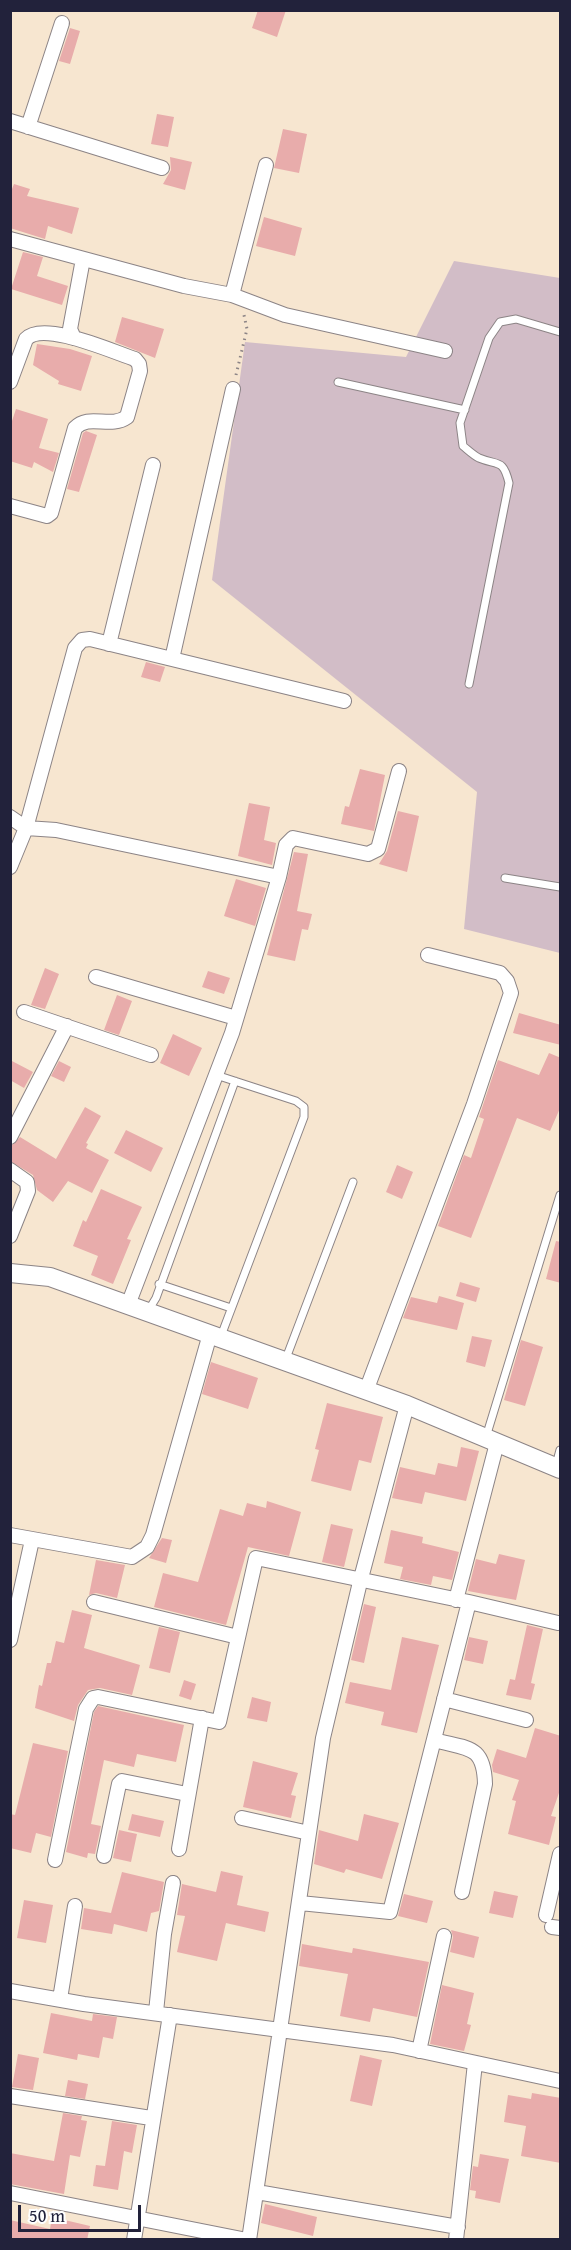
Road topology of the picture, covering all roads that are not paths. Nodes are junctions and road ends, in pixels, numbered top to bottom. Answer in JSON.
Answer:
{"nodes":[{"id":1,"x":62,"y":23,"type":"dead end"},
{"id":2,"x":10,"y":121,"type":"edge"},
{"id":3,"x":28,"y":127,"type":"junction"},
{"id":4,"x":266,"y":165,"type":"dead end"},
{"id":5,"x":162,"y":168,"type":"dead end"},
{"id":6,"x":10,"y":238,"type":"edge"},
{"id":7,"x":83,"y":259,"type":"junction"},
{"id":8,"x":232,"y":295,"type":"junction"},
{"id":9,"x":561,"y":332,"type":"edge"},
{"id":10,"x":74,"y":338,"type":"junction"},
{"id":11,"x":446,"y":351,"type":"dead end"},
{"id":12,"x":10,"y":382,"type":"edge"},
{"id":13,"x":338,"y":382,"type":"dead end"},
{"id":14,"x":233,"y":389,"type":"road end"},
{"id":15,"x":465,"y":410,"type":"junction"},
{"id":16,"x":153,"y":465,"type":"dead end"},
{"id":17,"x":10,"y":506,"type":"edge"},
{"id":18,"x":109,"y":644,"type":"junction"},
{"id":19,"x":172,"y":659,"type":"junction"},
{"id":20,"x":469,"y":684,"type":"dead end"},
{"id":21,"x":344,"y":701,"type":"dead end"},
{"id":22,"x":399,"y":771,"type":"dead end"},
{"id":23,"x":10,"y":817,"type":"edge"},
{"id":24,"x":26,"y":828,"type":"junction"},
{"id":25,"x":10,"y":867,"type":"edge"},
{"id":26,"x":279,"y":877,"type":"junction"},
{"id":27,"x":505,"y":878,"type":"dead end"},
{"id":28,"x":561,"y":887,"type":"edge"},
{"id":29,"x":428,"y":955,"type":"dead end"},
{"id":30,"x":96,"y":977,"type":"dead end"},
{"id":31,"x":24,"y":1012,"type":"dead end"},
{"id":32,"x":236,"y":1017,"type":"junction"},
{"id":33,"x":67,"y":1026,"type":"junction"},
{"id":34,"x":152,"y":1055,"type":"dead end"},
{"id":35,"x":216,"y":1075,"type":"junction"},
{"id":36,"x":235,"y":1081,"type":"junction"},
{"id":37,"x":16,"y":1111,"type":"edge"},
{"id":38,"x":10,"y":1137,"type":"edge"},
{"id":39,"x":10,"y":1170,"type":"edge"},
{"id":40,"x":353,"y":1182,"type":"dead end"},
{"id":41,"x":561,"y":1195,"type":"edge"},
{"id":42,"x":10,"y":1236,"type":"edge"},
{"id":43,"x":10,"y":1273,"type":"edge"},
{"id":44,"x":159,"y":1284,"type":"junction"},
{"id":45,"x":128,"y":1305,"type":"junction"},
{"id":46,"x":231,"y":1308,"type":"junction"},
{"id":47,"x":147,"y":1312,"type":"junction"},
{"id":48,"x":215,"y":1336,"type":"junction"},
{"id":49,"x":285,"y":1361,"type":"junction"},
{"id":50,"x":366,"y":1390,"type":"junction"},
{"id":51,"x":407,"y":1405,"type":"junction"},
{"id":52,"x":491,"y":1441,"type":"junction"},
{"id":53,"x":561,"y":1450,"type":"edge"},
{"id":54,"x":558,"y":1468,"type":"edge"},
{"id":55,"x":10,"y":1535,"type":"edge"},
{"id":56,"x":32,"y":1540,"type":"junction"},
{"id":57,"x":360,"y":1581,"type":"junction"},
{"id":58,"x":462,"y":1601,"type":"junction"},
{"id":59,"x":94,"y":1602,"type":"dead end"},
{"id":60,"x":558,"y":1623,"type":"dead end"},
{"id":61,"x":238,"y":1638,"type":"junction"},
{"id":62,"x":10,"y":1640,"type":"edge"},
{"id":63,"x":444,"y":1699,"type":"junction"},
{"id":64,"x":202,"y":1718,"type":"junction"},
{"id":65,"x":526,"y":1720,"type":"dead end"},
{"id":66,"x":434,"y":1740,"type":"junction"},
{"id":67,"x":187,"y":1794,"type":"junction"},
{"id":68,"x":242,"y":1818,"type":"dead end"},
{"id":69,"x":309,"y":1833,"type":"junction"},
{"id":70,"x":178,"y":1849,"type":"dead end"},
{"id":71,"x":560,"y":1854,"type":"edge"},
{"id":72,"x":104,"y":1856,"type":"dead end"},
{"id":73,"x":55,"y":1860,"type":"dead end"},
{"id":74,"x":173,"y":1883,"type":"dead end"},
{"id":75,"x":462,"y":1892,"type":"dead end"},
{"id":76,"x":300,"y":1903,"type":"junction"},
{"id":77,"x":75,"y":1906,"type":"dead end"},
{"id":78,"x":553,"y":1923,"type":"edge"},
{"id":79,"x":444,"y":1936,"type":"dead end"},
{"id":80,"x":10,"y":1991,"type":"edge"},
{"id":81,"x":60,"y":2000,"type":"junction"},
{"id":82,"x":163,"y":2014,"type":"junction"},
{"id":83,"x":278,"y":2030,"type":"junction"},
{"id":84,"x":419,"y":2051,"type":"junction"},
{"id":85,"x":475,"y":2063,"type":"junction"},
{"id":86,"x":561,"y":2081,"type":"edge"},
{"id":87,"x":10,"y":2096,"type":"edge"},
{"id":88,"x":151,"y":2118,"type":"junction"},
{"id":89,"x":256,"y":2192,"type":"junction"},
{"id":90,"x":10,"y":2193,"type":"edge"},
{"id":91,"x":137,"y":2218,"type":"junction"},
{"id":92,"x":457,"y":2233,"type":"edge"},
{"id":93,"x":134,"y":2240,"type":"edge"},
{"id":94,"x":248,"y":2240,"type":"edge"}],
"edges":[{"from":1,"to":3,"type":"street"},
{"from":2,"to":3,"type":"street"},
{"from":3,"to":5,"type":"street"},
{"from":4,"to":8,"type":"street"},
{"from":6,"to":7,"type":"street"},
{"from":7,"to":8,"type":"street"},
{"from":7,"to":10,"type":"street"},
{"from":8,"to":11,"type":"street"},
{"from":9,"to":15,"type":"lane"},
{"from":10,"to":12,"type":"street"},
{"from":10,"to":17,"type":"street"},
{"from":13,"to":15,"type":"lane"},
{"from":14,"to":19,"type":"street"},
{"from":15,"to":20,"type":"lane"},
{"from":16,"to":18,"type":"street"},
{"from":18,"to":19,"type":"street"},
{"from":18,"to":24,"type":"street"},
{"from":19,"to":21,"type":"street"},
{"from":22,"to":26,"type":"street"},
{"from":23,"to":24,"type":"street"},
{"from":24,"to":25,"type":"street"},
{"from":24,"to":26,"type":"street"},
{"from":26,"to":32,"type":"street"},
{"from":27,"to":28,"type":"lane"},
{"from":29,"to":50,"type":"street"},
{"from":30,"to":32,"type":"street"},
{"from":31,"to":33,"type":"street"},
{"from":32,"to":35,"type":"street"},
{"from":33,"to":34,"type":"street"},
{"from":33,"to":37,"type":"street"},
{"from":35,"to":36,"type":"lane"},
{"from":35,"to":45,"type":"street"},
{"from":36,"to":44,"type":"lane"},
{"from":36,"to":46,"type":"lane"},
{"from":37,"to":38,"type":"street"},
{"from":39,"to":42,"type":"street"},
{"from":40,"to":49,"type":"lane"},
{"from":41,"to":52,"type":"lane"},
{"from":43,"to":45,"type":"street"},
{"from":44,"to":46,"type":"lane"},
{"from":44,"to":47,"type":"lane"},
{"from":45,"to":47,"type":"street"},
{"from":46,"to":48,"type":"lane"},
{"from":47,"to":48,"type":"street"},
{"from":48,"to":49,"type":"street"},
{"from":48,"to":56,"type":"street"},
{"from":49,"to":50,"type":"street"},
{"from":50,"to":51,"type":"street"},
{"from":51,"to":52,"type":"street"},
{"from":51,"to":57,"type":"street"},
{"from":52,"to":54,"type":"street"},
{"from":52,"to":58,"type":"street"},
{"from":53,"to":54,"type":"lane"},
{"from":55,"to":56,"type":"street"},
{"from":56,"to":62,"type":"street"},
{"from":57,"to":58,"type":"street"},
{"from":57,"to":61,"type":"street"},
{"from":57,"to":69,"type":"street"},
{"from":58,"to":60,"type":"street"},
{"from":58,"to":63,"type":"street"},
{"from":59,"to":61,"type":"street"},
{"from":61,"to":64,"type":"street"},
{"from":63,"to":65,"type":"street"},
{"from":63,"to":66,"type":"street"},
{"from":64,"to":67,"type":"street"},
{"from":64,"to":73,"type":"street"},
{"from":66,"to":75,"type":"street"},
{"from":66,"to":76,"type":"street"},
{"from":67,"to":70,"type":"street"},
{"from":67,"to":72,"type":"street"},
{"from":68,"to":69,"type":"street"},
{"from":69,"to":76,"type":"street"},
{"from":71,"to":78,"type":"street"},
{"from":74,"to":82,"type":"street"},
{"from":76,"to":83,"type":"street"},
{"from":77,"to":81,"type":"street"},
{"from":79,"to":84,"type":"street"},
{"from":80,"to":81,"type":"street"},
{"from":81,"to":82,"type":"street"},
{"from":82,"to":83,"type":"street"},
{"from":82,"to":88,"type":"street"},
{"from":83,"to":84,"type":"street"},
{"from":83,"to":89,"type":"street"},
{"from":84,"to":85,"type":"street"},
{"from":85,"to":86,"type":"street"},
{"from":85,"to":92,"type":"street"},
{"from":87,"to":88,"type":"street"},
{"from":88,"to":91,"type":"street"},
{"from":89,"to":92,"type":"street"},
{"from":89,"to":94,"type":"street"},
{"from":90,"to":91,"type":"street"},
{"from":91,"to":93,"type":"street"},
{"from":91,"to":94,"type":"street"}]}
